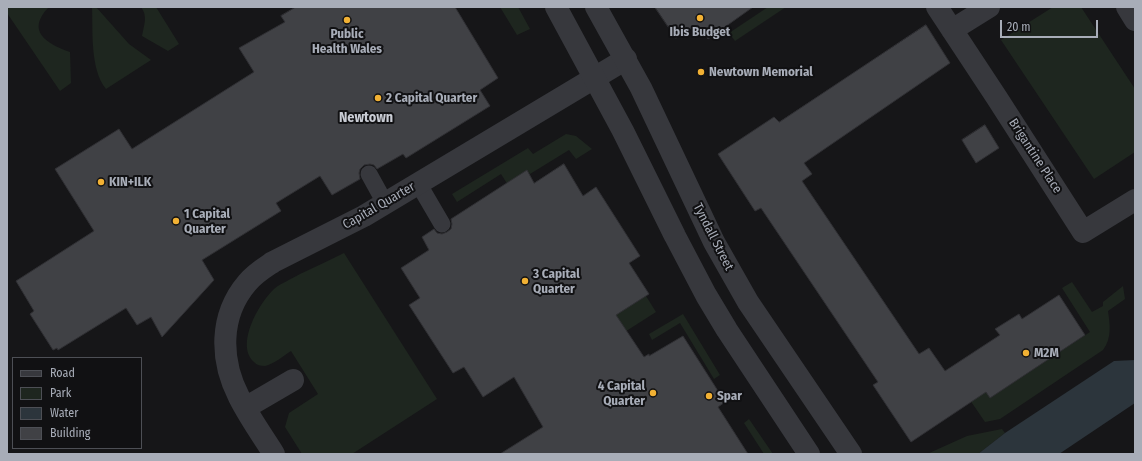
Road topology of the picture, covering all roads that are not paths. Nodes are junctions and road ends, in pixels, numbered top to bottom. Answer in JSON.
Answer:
{"nodes":[{"id":1,"x":556,"y":7,"type":"edge"},
{"id":2,"x":596,"y":7,"type":"edge"},
{"id":3,"x":936,"y":7,"type":"edge"},
{"id":4,"x":989,"y":7,"type":"edge"},
{"id":5,"x":1127,"y":7,"type":"edge"},
{"id":6,"x":1135,"y":20,"type":"edge"},
{"id":7,"x":952,"y":30,"type":"junction"},
{"id":8,"x":626,"y":59,"type":"junction"},
{"id":9,"x":595,"y":78,"type":"junction"},
{"id":10,"x":369,"y":174,"type":"dead end"},
{"id":11,"x":418,"y":183,"type":"junction"},
{"id":12,"x":1135,"y":200,"type":"edge"},
{"id":13,"x":386,"y":203,"type":"junction"},
{"id":14,"x":442,"y":224,"type":"dead end"},
{"id":15,"x":292,"y":380,"type":"dead end"},
{"id":16,"x":245,"y":408,"type":"junction"},
{"id":17,"x":274,"y":454,"type":"edge"},
{"id":18,"x":809,"y":454,"type":"edge"},
{"id":19,"x":851,"y":454,"type":"edge"}],
"edges":[{"from":1,"to":9,"type":"street"},
{"from":2,"to":8,"type":"street","name":"Tyndall Street"},
{"from":3,"to":7,"type":"street","name":"Brigantine Place"},
{"from":4,"to":7,"type":"street"},
{"from":5,"to":6,"type":"street"},
{"from":7,"to":12,"type":"street","name":"Brigantine Place"},
{"from":8,"to":9,"type":"street","name":"Capital Quarter"},
{"from":8,"to":19,"type":"street","name":"Tyndall Street"},
{"from":9,"to":11,"type":"street","name":"Capital Quarter"},
{"from":9,"to":18,"type":"street"},
{"from":10,"to":13,"type":"lane"},
{"from":11,"to":13,"type":"street","name":"Capital Quarter"},
{"from":11,"to":14,"type":"lane"},
{"from":13,"to":16,"type":"street","name":"Capital Quarter"},
{"from":15,"to":16,"type":"street"},
{"from":16,"to":17,"type":"street","name":"Capital Quarter"}]}
